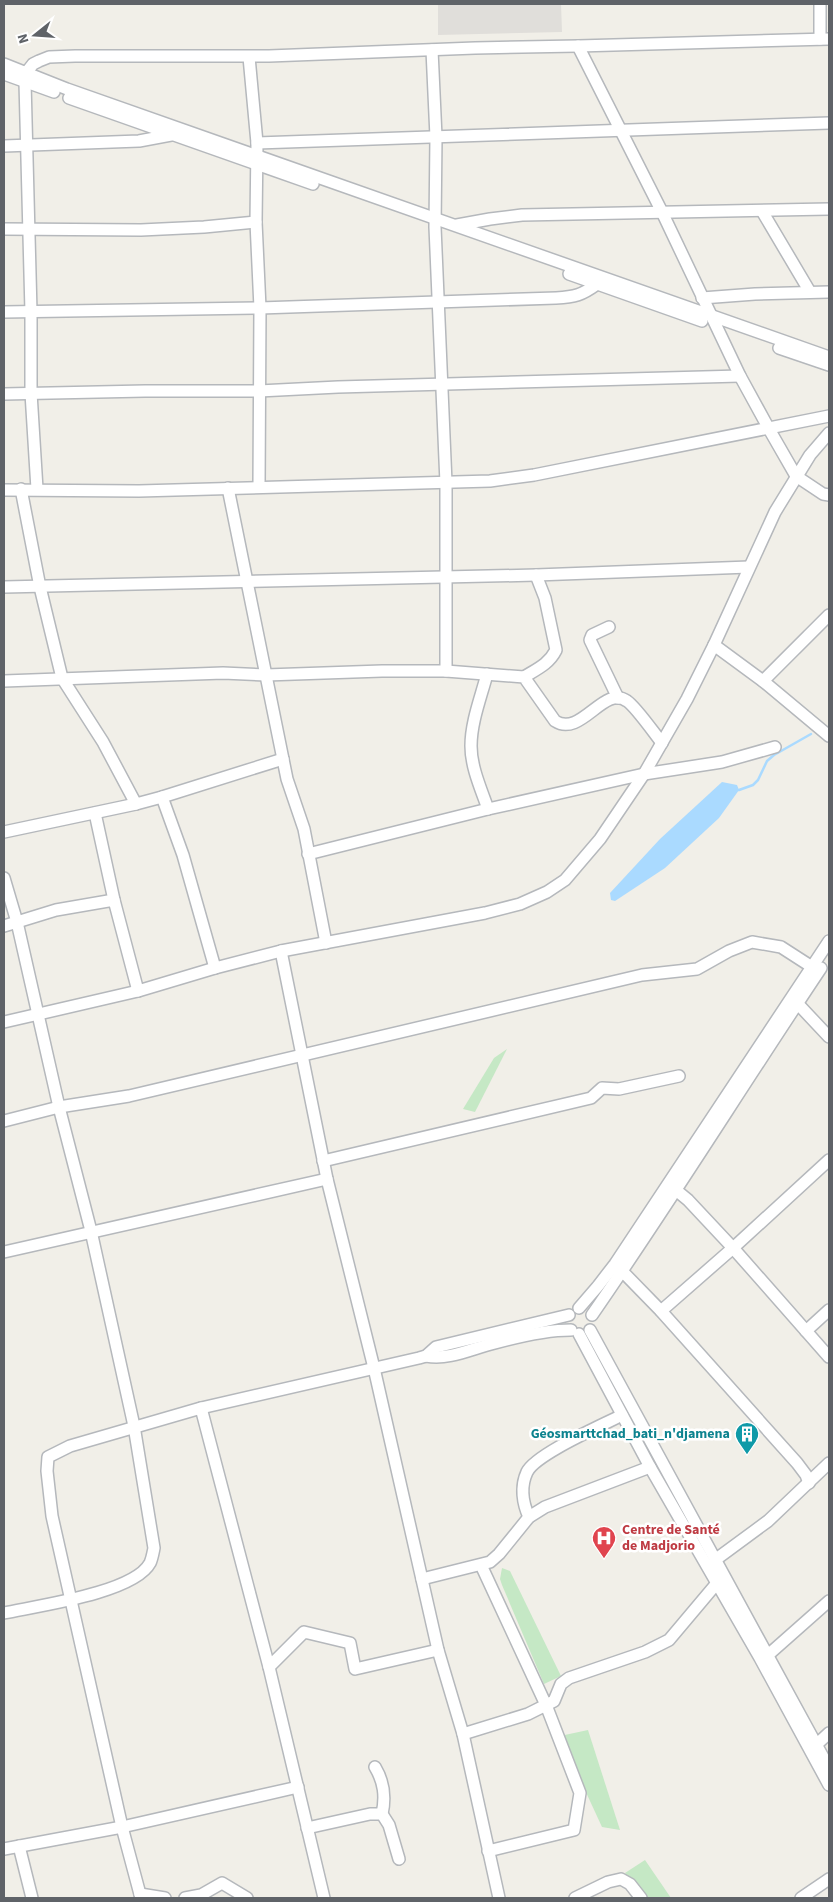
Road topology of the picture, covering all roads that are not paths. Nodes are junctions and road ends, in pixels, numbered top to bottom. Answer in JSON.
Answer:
{"nodes":[{"id":1,"x":820,"y":4,"type":"edge"},
{"id":2,"x":825,"y":39,"type":"edge"},
{"id":3,"x":578,"y":46,"type":"junction"},
{"id":4,"x":432,"y":50,"type":"junction"},
{"id":5,"x":249,"y":57,"type":"junction"},
{"id":6,"x":4,"y":64,"type":"edge"},
{"id":7,"x":4,"y":74,"type":"edge"},
{"id":8,"x":25,"y":77,"type":"junction"},
{"id":9,"x":829,"y":123,"type":"edge"},
{"id":10,"x":621,"y":130,"type":"junction"},
{"id":11,"x":172,"y":135,"type":"junction"},
{"id":12,"x":436,"y":137,"type":"junction"},
{"id":13,"x":257,"y":143,"type":"junction"},
{"id":14,"x":4,"y":146,"type":"edge"},
{"id":15,"x":25,"y":146,"type":"junction"},
{"id":16,"x":256,"y":160,"type":"junction"},
{"id":17,"x":829,"y":209,"type":"edge"},
{"id":18,"x":762,"y":210,"type":"junction"},
{"id":19,"x":662,"y":212,"type":"junction"},
{"id":20,"x":256,"y":222,"type":"junction"},
{"id":21,"x":436,"y":223,"type":"junction"},
{"id":22,"x":455,"y":226,"type":"junction"},
{"id":23,"x":29,"y":228,"type":"junction"},
{"id":24,"x":4,"y":229,"type":"edge"},
{"id":25,"x":597,"y":284,"type":"junction"},
{"id":26,"x":810,"y":292,"type":"junction"},
{"id":27,"x":829,"y":292,"type":"edge"},
{"id":28,"x":702,"y":298,"type":"junction"},
{"id":29,"x":439,"y":302,"type":"junction"},
{"id":30,"x":260,"y":308,"type":"junction"},
{"id":31,"x":4,"y":312,"type":"edge"},
{"id":32,"x":31,"y":312,"type":"junction"},
{"id":33,"x":714,"y":321,"type":"junction"},
{"id":34,"x":829,"y":357,"type":"edge"},
{"id":35,"x":829,"y":365,"type":"edge"},
{"id":36,"x":740,"y":376,"type":"junction"},
{"id":37,"x":442,"y":384,"type":"junction"},
{"id":38,"x":259,"y":391,"type":"junction"},
{"id":39,"x":31,"y":392,"type":"junction"},
{"id":40,"x":4,"y":394,"type":"edge"},
{"id":41,"x":829,"y":416,"type":"edge"},
{"id":42,"x":769,"y":429,"type":"junction"},
{"id":43,"x":829,"y":433,"type":"edge"},
{"id":44,"x":796,"y":476,"type":"junction"},
{"id":45,"x":446,"y":483,"type":"junction"},
{"id":46,"x":259,"y":486,"type":"junction"},
{"id":47,"x":228,"y":488,"type":"junction"},
{"id":48,"x":21,"y":489,"type":"junction"},
{"id":49,"x":37,"y":489,"type":"junction"},
{"id":50,"x":4,"y":490,"type":"edge"},
{"id":51,"x":829,"y":495,"type":"edge"},
{"id":52,"x":749,"y":568,"type":"junction"},
{"id":53,"x":536,"y":576,"type":"junction"},
{"id":54,"x":446,"y":578,"type":"junction"},
{"id":55,"x":246,"y":582,"type":"junction"},
{"id":56,"x":4,"y":587,"type":"edge"},
{"id":57,"x":40,"y":587,"type":"junction"},
{"id":58,"x":829,"y":615,"type":"edge"},
{"id":59,"x":610,"y":626,"type":"dead end"},
{"id":60,"x":714,"y":645,"type":"junction"},
{"id":61,"x":446,"y":670,"type":"junction"},
{"id":62,"x":487,"y":674,"type":"junction"},
{"id":63,"x":266,"y":675,"type":"junction"},
{"id":64,"x":524,"y":677,"type":"junction"},
{"id":65,"x":62,"y":678,"type":"junction"},
{"id":66,"x":4,"y":680,"type":"edge"},
{"id":67,"x":763,"y":681,"type":"junction"},
{"id":68,"x":618,"y":698,"type":"junction"},
{"id":69,"x":829,"y":736,"type":"edge"},
{"id":70,"x":662,"y":743,"type":"junction"},
{"id":71,"x":775,"y":747,"type":"dead end"},
{"id":72,"x":283,"y":759,"type":"junction"},
{"id":73,"x":644,"y":774,"type":"junction"},
{"id":74,"x":162,"y":797,"type":"junction"},
{"id":75,"x":136,"y":804,"type":"junction"},
{"id":76,"x":488,"y":809,"type":"junction"},
{"id":77,"x":95,"y":813,"type":"junction"},
{"id":78,"x":4,"y":832,"type":"edge"},
{"id":79,"x":308,"y":854,"type":"junction"},
{"id":80,"x":4,"y":878,"type":"edge"},
{"id":81,"x":114,"y":900,"type":"junction"},
{"id":82,"x":17,"y":922,"type":"junction"},
{"id":83,"x":4,"y":926,"type":"edge"},
{"id":84,"x":829,"y":941,"type":"edge"},
{"id":85,"x":326,"y":943,"type":"junction"},
{"id":86,"x":281,"y":951,"type":"junction"},
{"id":87,"x":829,"y":956,"type":"edge"},
{"id":88,"x":812,"y":967,"type":"junction"},
{"id":89,"x":215,"y":968,"type":"junction"},
{"id":90,"x":138,"y":991,"type":"junction"},
{"id":91,"x":798,"y":1004,"type":"junction"},
{"id":92,"x":38,"y":1014,"type":"junction"},
{"id":93,"x":4,"y":1022,"type":"edge"},
{"id":94,"x":828,"y":1031,"type":"edge"},
{"id":95,"x":302,"y":1055,"type":"junction"},
{"id":96,"x":678,"y":1076,"type":"dead end"},
{"id":97,"x":59,"y":1108,"type":"junction"},
{"id":98,"x":4,"y":1121,"type":"edge"},
{"id":99,"x":829,"y":1160,"type":"edge"},
{"id":100,"x":323,"y":1161,"type":"junction"},
{"id":101,"x":326,"y":1179,"type":"junction"},
{"id":102,"x":672,"y":1186,"type":"junction"},
{"id":103,"x":91,"y":1231,"type":"junction"},
{"id":104,"x":733,"y":1248,"type":"junction"},
{"id":105,"x":4,"y":1252,"type":"edge"},
{"id":106,"x":623,"y":1272,"type":"junction"},
{"id":107,"x":660,"y":1310,"type":"junction"},
{"id":108,"x":829,"y":1310,"type":"edge"},
{"id":109,"x":574,"y":1311,"type":"junction"},
{"id":110,"x":592,"y":1315,"type":"junction"},
{"id":111,"x":580,"y":1331,"type":"junction"},
{"id":112,"x":806,"y":1331,"type":"junction"},
{"id":113,"x":426,"y":1356,"type":"junction"},
{"id":114,"x":829,"y":1357,"type":"edge"},
{"id":115,"x":374,"y":1368,"type":"junction"},
{"id":116,"x":201,"y":1408,"type":"junction"},
{"id":117,"x":622,"y":1416,"type":"junction"},
{"id":118,"x":134,"y":1426,"type":"junction"},
{"id":119,"x":829,"y":1463,"type":"edge"},
{"id":120,"x":650,"y":1468,"type":"junction"},
{"id":121,"x":809,"y":1483,"type":"junction"},
{"id":122,"x":529,"y":1517,"type":"junction"},
{"id":123,"x":715,"y":1560,"type":"junction"},
{"id":124,"x":481,"y":1565,"type":"junction"},
{"id":125,"x":422,"y":1579,"type":"junction"},
{"id":126,"x":717,"y":1583,"type":"junction"},
{"id":127,"x":69,"y":1599,"type":"junction"},
{"id":128,"x":829,"y":1601,"type":"edge"},
{"id":129,"x":4,"y":1613,"type":"edge"},
{"id":130,"x":438,"y":1650,"type":"junction"},
{"id":131,"x":768,"y":1654,"type":"junction"},
{"id":132,"x":269,"y":1667,"type":"junction"},
{"id":133,"x":546,"y":1705,"type":"junction"},
{"id":134,"x":829,"y":1733,"type":"edge"},
{"id":135,"x":463,"y":1734,"type":"junction"},
{"id":136,"x":816,"y":1745,"type":"junction"},
{"id":137,"x":375,"y":1767,"type":"dead end"},
{"id":138,"x":829,"y":1768,"type":"edge"},
{"id":139,"x":829,"y":1785,"type":"edge"},
{"id":140,"x":298,"y":1787,"type":"junction"},
{"id":141,"x":382,"y":1814,"type":"junction"},
{"id":142,"x":122,"y":1827,"type":"junction"},
{"id":143,"x":307,"y":1828,"type":"junction"},
{"id":144,"x":18,"y":1846,"type":"junction"},
{"id":145,"x":4,"y":1849,"type":"edge"},
{"id":146,"x":488,"y":1851,"type":"junction"},
{"id":147,"x":399,"y":1859,"type":"dead end"},
{"id":148,"x":829,"y":1879,"type":"edge"},
{"id":149,"x":141,"y":1896,"type":"edge"},
{"id":150,"x":32,"y":1898,"type":"edge"},
{"id":151,"x":165,"y":1898,"type":"edge"},
{"id":152,"x":185,"y":1898,"type":"edge"},
{"id":153,"x":247,"y":1898,"type":"edge"},
{"id":154,"x":324,"y":1898,"type":"edge"},
{"id":155,"x":499,"y":1898,"type":"edge"},
{"id":156,"x":574,"y":1898,"type":"edge"},
{"id":157,"x":641,"y":1898,"type":"edge"},
{"id":158,"x":802,"y":1898,"type":"edge"}],
"edges":[{"from":1,"to":2,"type":"street"},
{"from":2,"to":3,"type":"street"},
{"from":3,"to":4,"type":"street"},
{"from":3,"to":10,"type":"street"},
{"from":4,"to":5,"type":"street"},
{"from":4,"to":12,"type":"street"},
{"from":5,"to":8,"type":"street"},
{"from":5,"to":13,"type":"street"},
{"from":6,"to":8,"type":"street"},
{"from":7,"to":8,"type":"street"},
{"from":8,"to":11,"type":"street"},
{"from":8,"to":15,"type":"street"},
{"from":8,"to":16,"type":"street"},
{"from":9,"to":10,"type":"street"},
{"from":10,"to":12,"type":"street"},
{"from":10,"to":19,"type":"street"},
{"from":11,"to":15,"type":"street"},
{"from":11,"to":16,"type":"street"},
{"from":12,"to":13,"type":"street"},
{"from":12,"to":21,"type":"street"},
{"from":13,"to":16,"type":"street"},
{"from":14,"to":15,"type":"street"},
{"from":15,"to":23,"type":"street"},
{"from":16,"to":20,"type":"street"},
{"from":16,"to":21,"type":"street"},
{"from":17,"to":18,"type":"street"},
{"from":18,"to":19,"type":"street"},
{"from":18,"to":26,"type":"street"},
{"from":19,"to":22,"type":"street"},
{"from":19,"to":28,"type":"street"},
{"from":20,"to":23,"type":"street"},
{"from":20,"to":30,"type":"street"},
{"from":21,"to":22,"type":"street"},
{"from":21,"to":25,"type":"street"},
{"from":21,"to":29,"type":"street"},
{"from":22,"to":33,"type":"street"},
{"from":23,"to":24,"type":"street"},
{"from":23,"to":32,"type":"street"},
{"from":25,"to":29,"type":"street"},
{"from":25,"to":33,"type":"street"},
{"from":26,"to":27,"type":"street"},
{"from":26,"to":28,"type":"street"},
{"from":28,"to":33,"type":"street"},
{"from":29,"to":30,"type":"street"},
{"from":29,"to":37,"type":"street"},
{"from":30,"to":32,"type":"street"},
{"from":30,"to":38,"type":"street"},
{"from":31,"to":32,"type":"street"},
{"from":32,"to":39,"type":"street"},
{"from":33,"to":34,"type":"street"},
{"from":33,"to":35,"type":"street"},
{"from":33,"to":36,"type":"street"},
{"from":36,"to":37,"type":"street"},
{"from":36,"to":42,"type":"street"},
{"from":37,"to":38,"type":"street"},
{"from":37,"to":45,"type":"street"},
{"from":38,"to":39,"type":"street"},
{"from":38,"to":46,"type":"street"},
{"from":39,"to":40,"type":"street"},
{"from":39,"to":49,"type":"street"},
{"from":41,"to":42,"type":"street"},
{"from":42,"to":44,"type":"street"},
{"from":42,"to":45,"type":"street"},
{"from":43,"to":44,"type":"street"},
{"from":44,"to":51,"type":"street"},
{"from":44,"to":52,"type":"street"},
{"from":45,"to":46,"type":"street"},
{"from":45,"to":54,"type":"street"},
{"from":46,"to":47,"type":"street"},
{"from":47,"to":49,"type":"street"},
{"from":47,"to":55,"type":"street"},
{"from":48,"to":49,"type":"street"},
{"from":48,"to":50,"type":"street"},
{"from":48,"to":57,"type":"street"},
{"from":52,"to":53,"type":"street"},
{"from":52,"to":60,"type":"street"},
{"from":53,"to":54,"type":"street"},
{"from":53,"to":64,"type":"street"},
{"from":54,"to":55,"type":"street"},
{"from":54,"to":61,"type":"street"},
{"from":55,"to":57,"type":"street"},
{"from":55,"to":63,"type":"street"},
{"from":56,"to":57,"type":"street"},
{"from":57,"to":65,"type":"street"},
{"from":58,"to":67,"type":"street"},
{"from":59,"to":68,"type":"street"},
{"from":60,"to":67,"type":"street"},
{"from":60,"to":70,"type":"street"},
{"from":61,"to":62,"type":"street"},
{"from":61,"to":63,"type":"street"},
{"from":62,"to":64,"type":"street"},
{"from":62,"to":76,"type":"street"},
{"from":63,"to":65,"type":"street"},
{"from":63,"to":72,"type":"street"},
{"from":64,"to":68,"type":"street"},
{"from":65,"to":66,"type":"street"},
{"from":65,"to":75,"type":"street"},
{"from":67,"to":69,"type":"street"},
{"from":68,"to":70,"type":"street"},
{"from":70,"to":73,"type":"street"},
{"from":71,"to":73,"type":"street"},
{"from":72,"to":74,"type":"street"},
{"from":72,"to":79,"type":"street"},
{"from":73,"to":76,"type":"street"},
{"from":73,"to":85,"type":"street"},
{"from":74,"to":75,"type":"street"},
{"from":74,"to":89,"type":"street"},
{"from":75,"to":77,"type":"street"},
{"from":76,"to":79,"type":"street"},
{"from":77,"to":78,"type":"street"},
{"from":77,"to":81,"type":"street"},
{"from":79,"to":85,"type":"street"},
{"from":80,"to":82,"type":"street"},
{"from":81,"to":82,"type":"street"},
{"from":81,"to":90,"type":"street"},
{"from":82,"to":83,"type":"street"},
{"from":82,"to":92,"type":"street"},
{"from":84,"to":88,"type":"street"},
{"from":85,"to":86,"type":"street"},
{"from":86,"to":89,"type":"street"},
{"from":86,"to":95,"type":"street"},
{"from":87,"to":91,"type":"street"},
{"from":88,"to":95,"type":"street"},
{"from":88,"to":102,"type":"street"},
{"from":89,"to":90,"type":"street"},
{"from":90,"to":92,"type":"street"},
{"from":91,"to":94,"type":"street"},
{"from":91,"to":102,"type":"street"},
{"from":92,"to":93,"type":"street"},
{"from":92,"to":97,"type":"street"},
{"from":95,"to":97,"type":"street"},
{"from":95,"to":100,"type":"street"},
{"from":96,"to":100,"type":"street"},
{"from":97,"to":98,"type":"street"},
{"from":97,"to":103,"type":"street"},
{"from":99,"to":104,"type":"street"},
{"from":100,"to":101,"type":"street"},
{"from":101,"to":103,"type":"street"},
{"from":101,"to":115,"type":"street"},
{"from":102,"to":104,"type":"street"},
{"from":102,"to":106,"type":"street"},
{"from":102,"to":109,"type":"street"},
{"from":103,"to":105,"type":"street"},
{"from":103,"to":118,"type":"street"},
{"from":104,"to":107,"type":"street"},
{"from":104,"to":112,"type":"street"},
{"from":106,"to":107,"type":"street"},
{"from":106,"to":110,"type":"street"},
{"from":107,"to":121,"type":"street"},
{"from":108,"to":112,"type":"street"},
{"from":109,"to":110,"type":"street"},
{"from":109,"to":111,"type":"street"},
{"from":109,"to":113,"type":"street"},
{"from":110,"to":111,"type":"street"},
{"from":111,"to":113,"type":"street"},
{"from":111,"to":117,"type":"street"},
{"from":111,"to":123,"type":"street"},
{"from":112,"to":114,"type":"street"},
{"from":113,"to":115,"type":"street"},
{"from":115,"to":116,"type":"street"},
{"from":115,"to":125,"type":"street"},
{"from":116,"to":118,"type":"street"},
{"from":116,"to":132,"type":"street"},
{"from":117,"to":120,"type":"street"},
{"from":117,"to":122,"type":"street"},
{"from":118,"to":127,"type":"street"},
{"from":118,"to":127,"type":"street"},
{"from":119,"to":121,"type":"street"},
{"from":120,"to":122,"type":"street"},
{"from":120,"to":126,"type":"street"},
{"from":121,"to":123,"type":"street"},
{"from":122,"to":124,"type":"street"},
{"from":123,"to":131,"type":"street"},
{"from":124,"to":125,"type":"street"},
{"from":124,"to":133,"type":"street"},
{"from":125,"to":130,"type":"street"},
{"from":126,"to":133,"type":"street"},
{"from":126,"to":139,"type":"street"},
{"from":127,"to":129,"type":"street"},
{"from":127,"to":142,"type":"street"},
{"from":128,"to":131,"type":"street"},
{"from":130,"to":132,"type":"street"},
{"from":130,"to":135,"type":"street"},
{"from":131,"to":136,"type":"street"},
{"from":132,"to":140,"type":"street"},
{"from":133,"to":135,"type":"street"},
{"from":133,"to":146,"type":"street"},
{"from":134,"to":136,"type":"street"},
{"from":135,"to":146,"type":"street"},
{"from":136,"to":138,"type":"street"},
{"from":137,"to":141,"type":"street"},
{"from":140,"to":142,"type":"street"},
{"from":140,"to":143,"type":"street"},
{"from":141,"to":143,"type":"street"},
{"from":141,"to":147,"type":"street"},
{"from":142,"to":144,"type":"street"},
{"from":142,"to":149,"type":"street"},
{"from":143,"to":154,"type":"street"},
{"from":144,"to":145,"type":"street"},
{"from":144,"to":150,"type":"street"},
{"from":146,"to":155,"type":"street"},
{"from":148,"to":158,"type":"street"},
{"from":149,"to":151,"type":"street"},
{"from":152,"to":153,"type":"street"},
{"from":156,"to":157,"type":"street"}]}
